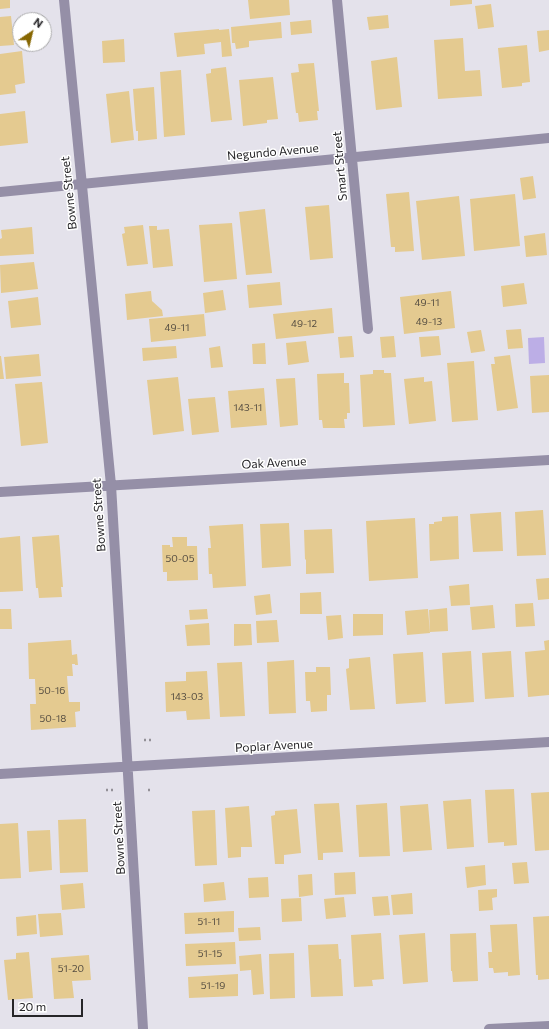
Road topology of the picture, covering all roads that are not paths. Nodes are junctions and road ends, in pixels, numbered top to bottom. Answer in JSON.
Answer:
{"nodes":[{"id":1,"x":64,"y":0,"type":"edge"},
{"id":2,"x":337,"y":0,"type":"edge"},
{"id":3,"x":549,"y":138,"type":"edge"},
{"id":4,"x":352,"y":158,"type":"junction"},
{"id":5,"x":82,"y":184,"type":"junction"},
{"id":6,"x":0,"y":192,"type":"edge"},
{"id":7,"x":368,"y":329,"type":"dead end"},
{"id":8,"x":549,"y":460,"type":"edge"},
{"id":9,"x":111,"y":485,"type":"junction"},
{"id":10,"x":0,"y":492,"type":"edge"},
{"id":11,"x":549,"y":742,"type":"edge"},
{"id":12,"x":127,"y":767,"type":"junction"},
{"id":13,"x":0,"y":774,"type":"edge"},
{"id":14,"x":549,"y":1026,"type":"edge"},
{"id":15,"x":143,"y":1029,"type":"edge"},
{"id":16,"x":489,"y":1029,"type":"edge"}],
"edges":[{"from":1,"to":5,"type":"street","name":"Bowne Street"},
{"from":2,"to":4,"type":"street","name":"Smart Street"},
{"from":3,"to":4,"type":"street","name":"Negundo Avenue"},
{"from":4,"to":5,"type":"street","name":"Negundo Avenue"},
{"from":4,"to":7,"type":"street","name":"Smart Street"},
{"from":5,"to":6,"type":"street","name":"Negundo Avenue"},
{"from":5,"to":9,"type":"street","name":"Bowne Street"},
{"from":8,"to":9,"type":"street","name":"Oak Avenue"},
{"from":9,"to":10,"type":"street","name":"Oak Avenue"},
{"from":9,"to":12,"type":"street","name":"Bowne Street"},
{"from":11,"to":12,"type":"street","name":"Poplar Avenue"},
{"from":12,"to":13,"type":"street","name":"Poplar Avenue"},
{"from":12,"to":15,"type":"street","name":"Bowne Street"},
{"from":14,"to":16,"type":"street"}]}
